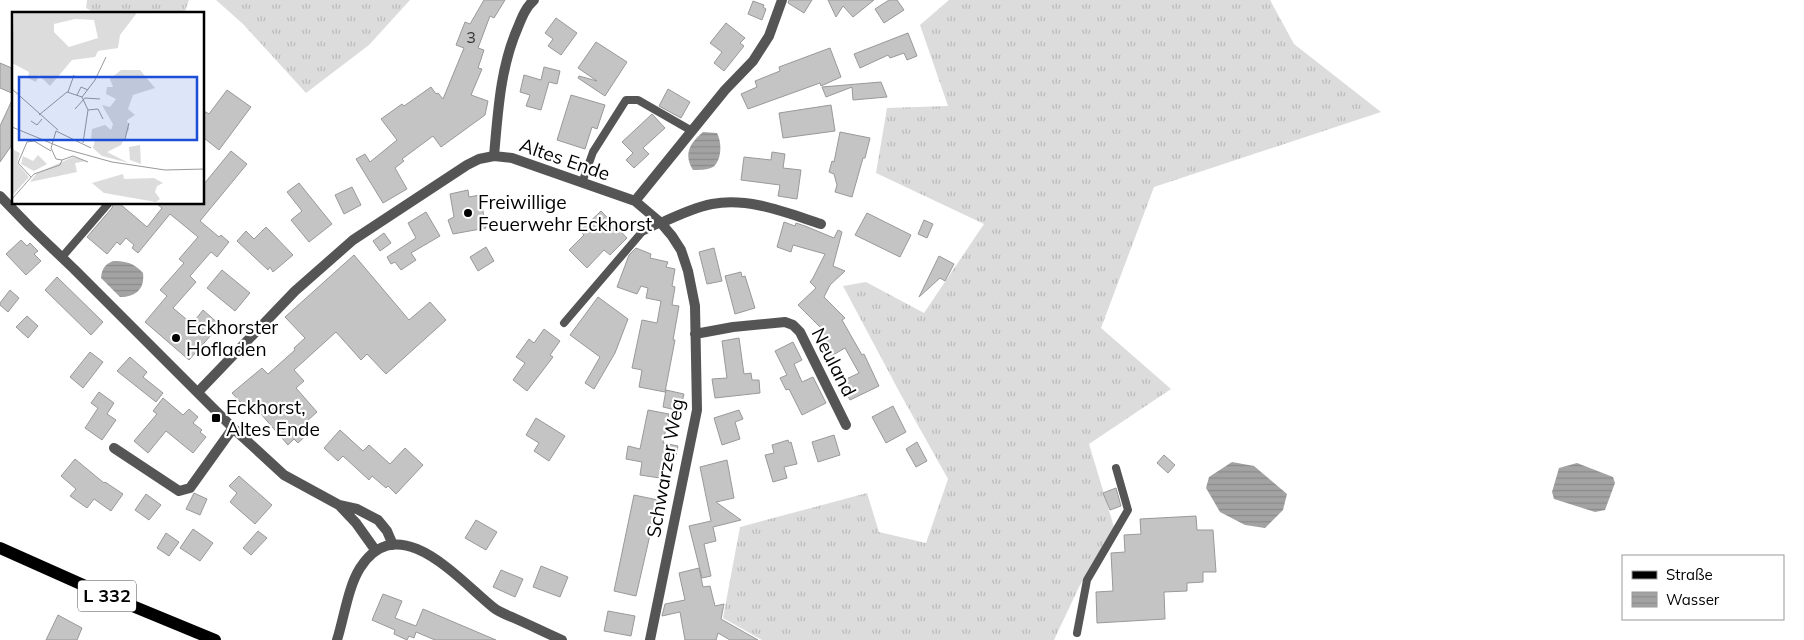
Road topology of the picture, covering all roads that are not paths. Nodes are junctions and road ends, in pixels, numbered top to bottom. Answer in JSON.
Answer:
{"nodes":[{"id":1,"x":534,"y":0,"type":"edge"},
{"id":2,"x":782,"y":0,"type":"edge"},
{"id":3,"x":692,"y":131,"type":"junction"},
{"id":4,"x":494,"y":156,"type":"junction"},
{"id":5,"x":582,"y":183,"type":"junction"},
{"id":6,"x":0,"y":196,"type":"edge"},
{"id":7,"x":635,"y":201,"type":"junction"},
{"id":8,"x":107,"y":205,"type":"edge"},
{"id":9,"x":661,"y":223,"type":"junction"},
{"id":10,"x":821,"y":224,"type":"dead end"},
{"id":11,"x":62,"y":257,"type":"junction"},
{"id":12,"x":564,"y":323,"type":"dead end"},
{"id":13,"x":695,"y":334,"type":"junction"},
{"id":14,"x":198,"y":392,"type":"junction"},
{"id":15,"x":846,"y":425,"type":"dead end"},
{"id":16,"x":233,"y":428,"type":"junction"},
{"id":17,"x":114,"y":448,"type":"dead end"},
{"id":18,"x":1116,"y":468,"type":"dead end"},
{"id":19,"x":339,"y":505,"type":"junction"},
{"id":20,"x":393,"y":545,"type":"junction"},
{"id":21,"x":0,"y":548,"type":"edge"},
{"id":22,"x":376,"y":551,"type":"junction"},
{"id":23,"x":1077,"y":633,"type":"dead end"},
{"id":24,"x":214,"y":640,"type":"edge"},
{"id":25,"x":338,"y":640,"type":"edge"},
{"id":26,"x":562,"y":640,"type":"edge"},
{"id":27,"x":650,"y":640,"type":"edge"}],
"edges":[{"from":1,"to":4,"type":"street"},
{"from":2,"to":3,"type":"street"},
{"from":3,"to":5,"type":"lane"},
{"from":3,"to":7,"type":"street"},
{"from":4,"to":5,"type":"street","name":"Altes Ende"},
{"from":4,"to":14,"type":"street","name":"Altes Ende"},
{"from":5,"to":7,"type":"street","name":"Altes Ende"},
{"from":6,"to":11,"type":"street"},
{"from":7,"to":9,"type":"street","name":"Schwarzer Weg"},
{"from":8,"to":11,"type":"lane"},
{"from":9,"to":10,"type":"street"},
{"from":9,"to":12,"type":"lane"},
{"from":9,"to":13,"type":"street","name":"Schwarzer Weg"},
{"from":11,"to":14,"type":"street"},
{"from":13,"to":15,"type":"street","name":"Neuland"},
{"from":13,"to":27,"type":"street","name":"Schwarzer Weg"},
{"from":14,"to":16,"type":"street"},
{"from":16,"to":17,"type":"street"},
{"from":16,"to":19,"type":"street"},
{"from":18,"to":23,"type":"lane"},
{"from":19,"to":20,"type":"street"},
{"from":19,"to":22,"type":"street"},
{"from":20,"to":22,"type":"street"},
{"from":20,"to":26,"type":"street"},
{"from":21,"to":24,"type":"main road","number":"L 332"},
{"from":22,"to":25,"type":"street"}]}
